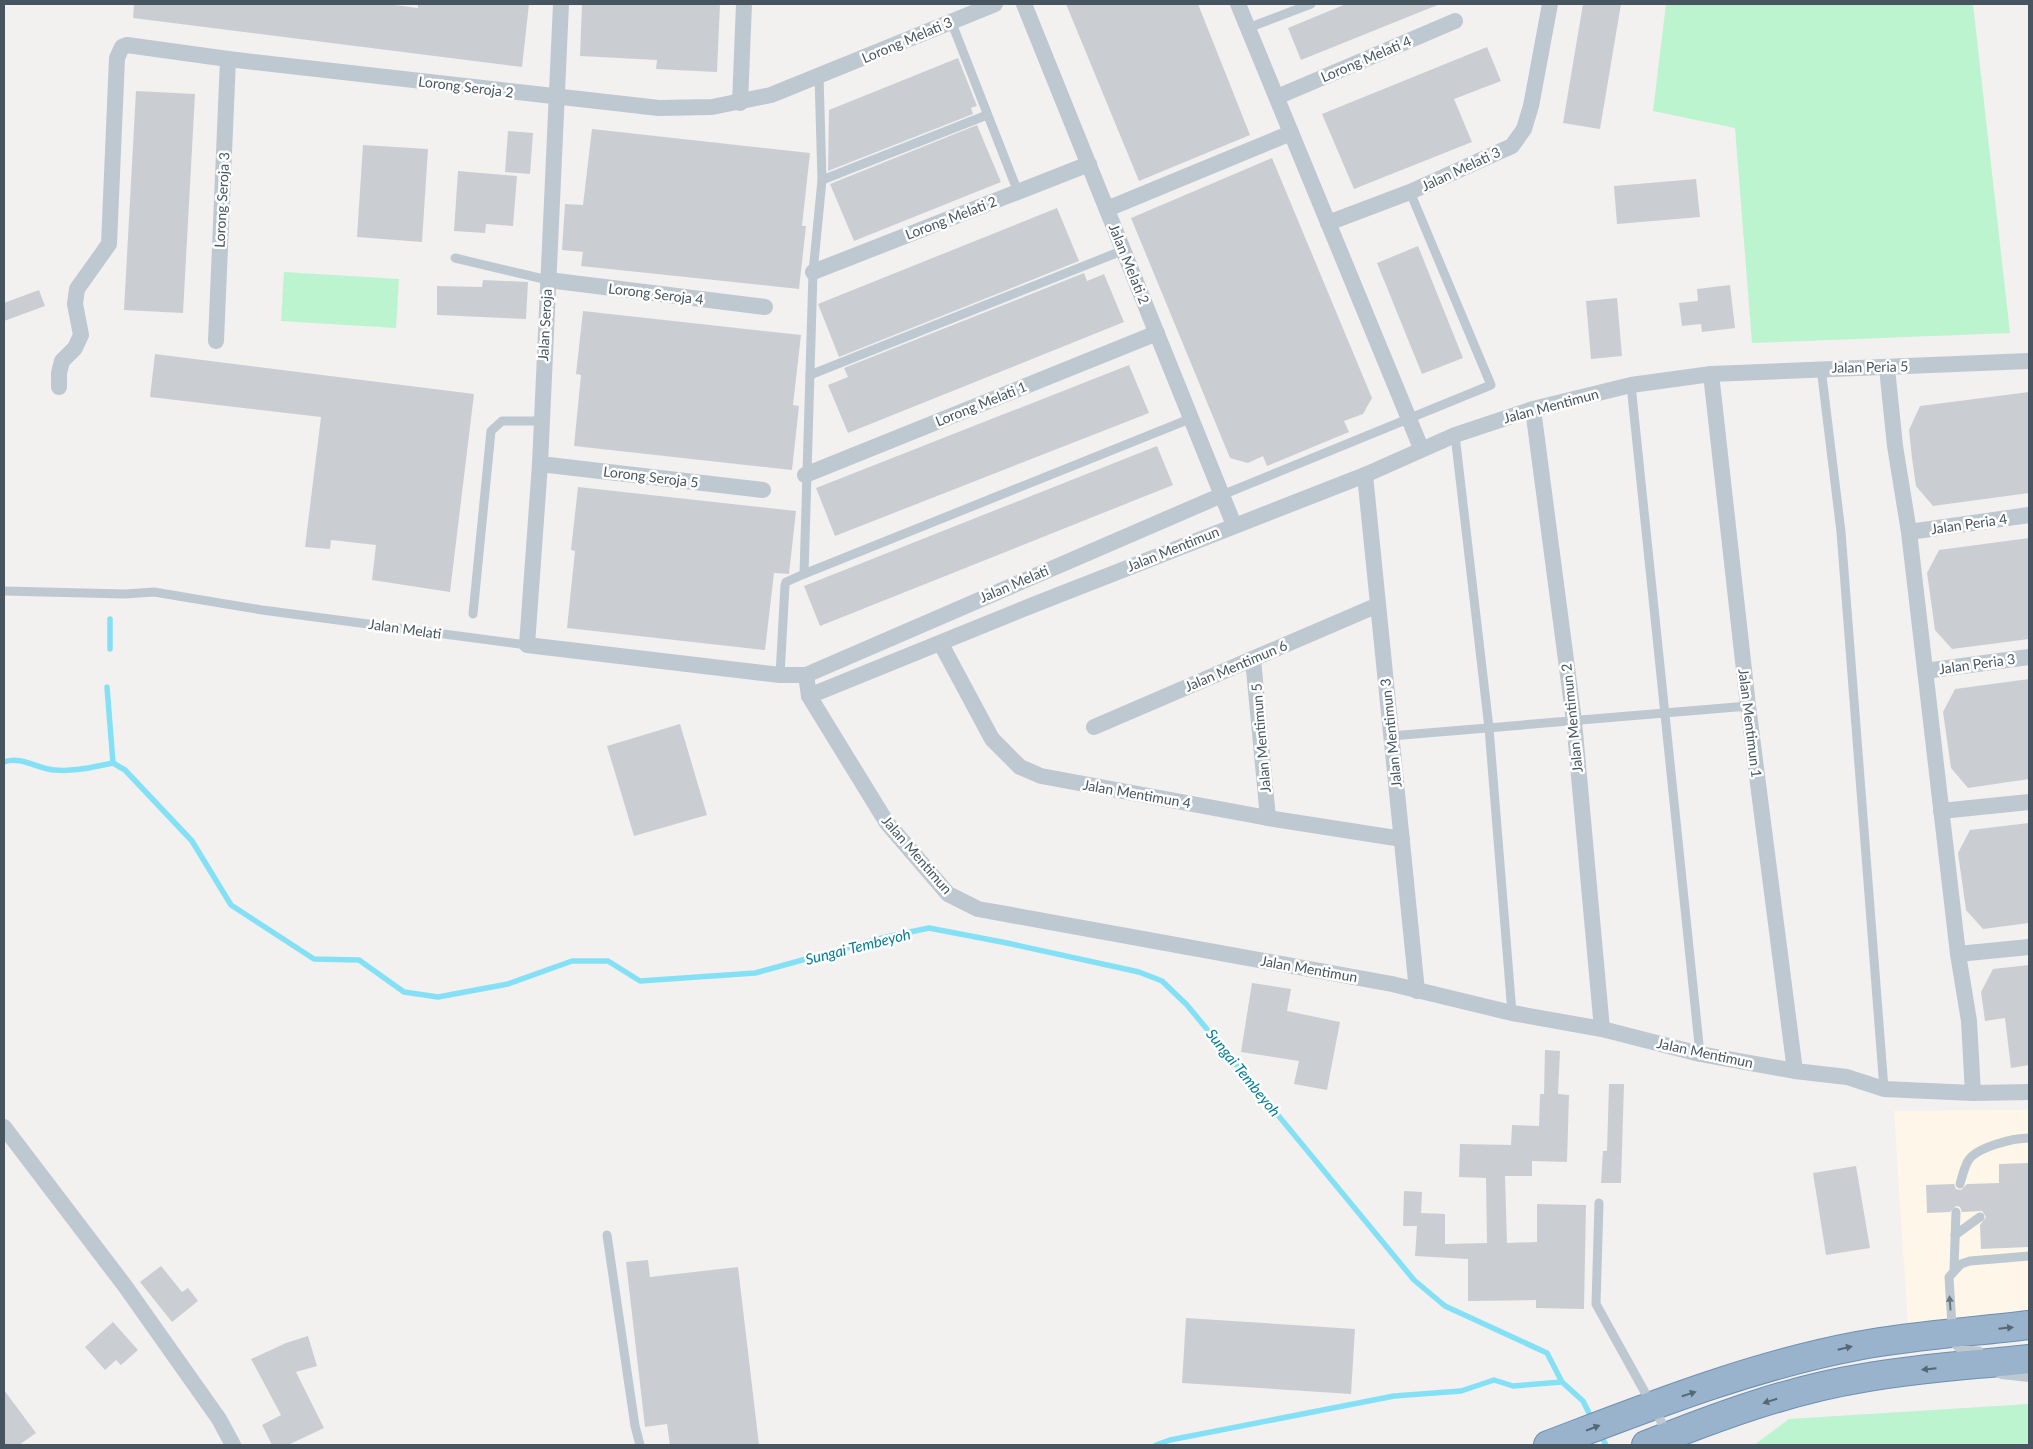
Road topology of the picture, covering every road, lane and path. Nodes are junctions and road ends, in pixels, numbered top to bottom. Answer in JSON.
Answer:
{"nodes":[{"id":1,"x":561,"y":4,"type":"edge"},
{"id":2,"x":744,"y":4,"type":"edge"},
{"id":3,"x":995,"y":4,"type":"edge"},
{"id":4,"x":1024,"y":4,"type":"edge"},
{"id":5,"x":1238,"y":4,"type":"edge"},
{"id":6,"x":1311,"y":4,"type":"edge"},
{"id":7,"x":1550,"y":4,"type":"edge"},
{"id":8,"x":951,"y":21,"type":"junction"},
{"id":9,"x":1455,"y":21,"type":"dead end"},
{"id":10,"x":1248,"y":28,"type":"junction"},
{"id":11,"x":228,"y":59,"type":"junction"},
{"id":12,"x":819,"y":76,"type":"junction"},
{"id":13,"x":1276,"y":97,"type":"junction"},
{"id":14,"x":558,"y":98,"type":"junction"},
{"id":15,"x":740,"y":103,"type":"junction"},
{"id":16,"x":987,"y":115,"type":"junction"},
{"id":17,"x":1291,"y":133,"type":"junction"},
{"id":18,"x":1089,"y":164,"type":"junction"},
{"id":19,"x":822,"y":180,"type":"junction"},
{"id":20,"x":1018,"y":192,"type":"junction"},
{"id":21,"x":1410,"y":192,"type":"junction"},
{"id":22,"x":1107,"y":209,"type":"junction"},
{"id":23,"x":1328,"y":223,"type":"junction"},
{"id":24,"x":1124,"y":250,"type":"junction"},
{"id":25,"x":455,"y":258,"type":"dead end"},
{"id":26,"x":813,"y":272,"type":"junction"},
{"id":27,"x":548,"y":280,"type":"junction"},
{"id":28,"x":765,"y":307,"type":"dead end"},
{"id":29,"x":1157,"y":333,"type":"junction"},
{"id":30,"x":216,"y":341,"type":"dead end"},
{"id":31,"x":2029,"y":361,"type":"edge"},
{"id":32,"x":1821,"y":368,"type":"junction"},
{"id":33,"x":1887,"y":368,"type":"junction"},
{"id":34,"x":810,"y":374,"type":"junction"},
{"id":35,"x":1711,"y":374,"type":"junction"},
{"id":36,"x":1631,"y":385,"type":"junction"},
{"id":37,"x":59,"y":387,"type":"dead end"},
{"id":38,"x":1533,"y":409,"type":"junction"},
{"id":39,"x":1192,"y":418,"type":"junction"},
{"id":40,"x":1409,"y":418,"type":"junction"},
{"id":41,"x":541,"y":421,"type":"junction"},
{"id":42,"x":1455,"y":435,"type":"junction"},
{"id":43,"x":1421,"y":448,"type":"junction"},
{"id":44,"x":540,"y":464,"type":"junction"},
{"id":45,"x":805,"y":474,"type":"junction"},
{"id":46,"x":1365,"y":474,"type":"junction"},
{"id":47,"x":763,"y":490,"type":"dead end"},
{"id":48,"x":1222,"y":495,"type":"junction"},
{"id":49,"x":2029,"y":516,"type":"edge"},
{"id":50,"x":1234,"y":525,"type":"junction"},
{"id":51,"x":1909,"y":532,"type":"junction"},
{"id":52,"x":804,"y":574,"type":"junction"},
{"id":53,"x":4,"y":591,"type":"edge"},
{"id":54,"x":1378,"y":605,"type":"junction"},
{"id":55,"x":473,"y":614,"type":"dead end"},
{"id":56,"x":941,"y":644,"type":"junction"},
{"id":57,"x":527,"y":645,"type":"junction"},
{"id":58,"x":2029,"y":657,"type":"edge"},
{"id":59,"x":1253,"y":659,"type":"junction"},
{"id":60,"x":1925,"y":671,"type":"junction"},
{"id":61,"x":780,"y":674,"type":"junction"},
{"id":62,"x":806,"y":674,"type":"junction"},
{"id":63,"x":809,"y":696,"type":"junction"},
{"id":64,"x":1748,"y":706,"type":"junction"},
{"id":65,"x":1664,"y":713,"type":"junction"},
{"id":66,"x":1574,"y":721,"type":"junction"},
{"id":67,"x":1094,"y":727,"type":"dead end"},
{"id":68,"x":1489,"y":728,"type":"junction"},
{"id":69,"x":1391,"y":736,"type":"junction"},
{"id":70,"x":2029,"y":802,"type":"edge"},
{"id":71,"x":1941,"y":811,"type":"junction"},
{"id":72,"x":1268,"y":818,"type":"junction"},
{"id":73,"x":1402,"y":839,"type":"junction"},
{"id":74,"x":2029,"y":947,"type":"edge"},
{"id":75,"x":1958,"y":954,"type":"junction"},
{"id":76,"x":1417,"y":990,"type":"junction"},
{"id":77,"x":1512,"y":1013,"type":"junction"},
{"id":78,"x":1602,"y":1029,"type":"junction"},
{"id":79,"x":1700,"y":1054,"type":"junction"},
{"id":80,"x":1796,"y":1071,"type":"junction"},
{"id":81,"x":1884,"y":1089,"type":"junction"},
{"id":82,"x":2029,"y":1092,"type":"edge"},
{"id":83,"x":1974,"y":1093,"type":"junction"},
{"id":84,"x":4,"y":1127,"type":"edge"},
{"id":85,"x":2029,"y":1138,"type":"edge"},
{"id":86,"x":1960,"y":1184,"type":"dead end"},
{"id":87,"x":1599,"y":1203,"type":"dead end"},
{"id":88,"x":1956,"y":1212,"type":"dead end"},
{"id":89,"x":1980,"y":1217,"type":"dead end"},
{"id":90,"x":607,"y":1234,"type":"dead end"},
{"id":91,"x":1955,"y":1235,"type":"junction"},
{"id":92,"x":2029,"y":1256,"type":"edge"},
{"id":93,"x":1954,"y":1269,"type":"junction"},
{"id":94,"x":2029,"y":1325,"type":"edge"},
{"id":95,"x":1952,"y":1334,"type":"junction"},
{"id":96,"x":1986,"y":1351,"type":"dead end"},
{"id":97,"x":2029,"y":1359,"type":"edge"},
{"id":98,"x":1959,"y":1366,"type":"junction"},
{"id":99,"x":2029,"y":1374,"type":"edge"},
{"id":100,"x":1647,"y":1407,"type":"junction"},
{"id":101,"x":1658,"y":1440,"type":"edge"},
{"id":102,"x":233,"y":1445,"type":"edge"},
{"id":103,"x":640,"y":1445,"type":"edge"},
{"id":104,"x":1548,"y":1445,"type":"edge"}],
"edges":[{"from":1,"to":14,"type":"street","name":"Jalan Seroja"},
{"from":2,"to":15,"type":"street"},
{"from":3,"to":8,"type":"street","name":"Lorong Melati 3"},
{"from":4,"to":18,"type":"street","name":"Jalan Melati 2"},
{"from":5,"to":10,"type":"street"},
{"from":6,"to":10,"type":"lane"},
{"from":7,"to":21,"type":"street","name":"Jalan Melati 3"},
{"from":8,"to":12,"type":"street","name":"Lorong Melati 3"},
{"from":8,"to":16,"type":"lane"},
{"from":9,"to":13,"type":"street","name":"Lorong Melati 4"},
{"from":10,"to":13,"type":"street"},
{"from":11,"to":14,"type":"street","name":"Lorong Seroja 2"},
{"from":11,"to":30,"type":"street","name":"Lorong Seroja 3"},
{"from":11,"to":37,"type":"street","name":"Lorong Seroja 2"},
{"from":12,"to":15,"type":"street","name":"Lorong Seroja 2"},
{"from":12,"to":19,"type":"lane"},
{"from":13,"to":17,"type":"street"},
{"from":14,"to":15,"type":"street","name":"Lorong Seroja 2"},
{"from":14,"to":27,"type":"street","name":"Jalan Seroja"},
{"from":16,"to":19,"type":"lane"},
{"from":16,"to":20,"type":"lane"},
{"from":17,"to":22,"type":"street"},
{"from":17,"to":23,"type":"street"},
{"from":18,"to":20,"type":"street","name":"Lorong Melati 2"},
{"from":18,"to":22,"type":"street","name":"Jalan Melati 2"},
{"from":19,"to":26,"type":"lane"},
{"from":20,"to":26,"type":"street","name":"Lorong Melati 2"},
{"from":21,"to":23,"type":"street","name":"Jalan Melati 3"},
{"from":21,"to":40,"type":"lane"},
{"from":22,"to":24,"type":"street","name":"Jalan Melati 2"},
{"from":23,"to":40,"type":"street"},
{"from":24,"to":29,"type":"street","name":"Jalan Melati 2"},
{"from":24,"to":34,"type":"lane"},
{"from":25,"to":27,"type":"lane"},
{"from":26,"to":34,"type":"lane"},
{"from":27,"to":28,"type":"street","name":"Lorong Seroja 4"},
{"from":27,"to":41,"type":"street","name":"Jalan Seroja"},
{"from":29,"to":39,"type":"street","name":"Jalan Melati 2"},
{"from":29,"to":45,"type":"street","name":"Lorong Melati 1"},
{"from":31,"to":33,"type":"street","name":"Jalan Peria 5"},
{"from":32,"to":33,"type":"street","name":"Jalan Peria 5"},
{"from":32,"to":35,"type":"street","name":"Jalan Peria 5"},
{"from":32,"to":81,"type":"lane"},
{"from":33,"to":51,"type":"street"},
{"from":34,"to":45,"type":"lane"},
{"from":35,"to":36,"type":"street","name":"Jalan Mentimun"},
{"from":35,"to":64,"type":"street","name":"Jalan Mentimun 1"},
{"from":36,"to":38,"type":"street","name":"Jalan Mentimun"},
{"from":36,"to":65,"type":"lane"},
{"from":38,"to":42,"type":"street","name":"Jalan Mentimun"},
{"from":38,"to":66,"type":"street","name":"Jalan Mentimun 2"},
{"from":39,"to":48,"type":"street","name":"Jalan Melati 2"},
{"from":39,"to":52,"type":"lane"},
{"from":40,"to":43,"type":"street"},
{"from":40,"to":48,"type":"lane"},
{"from":41,"to":44,"type":"street","name":"Jalan Seroja"},
{"from":41,"to":55,"type":"lane"},
{"from":42,"to":43,"type":"street","name":"Jalan Mentimun"},
{"from":42,"to":68,"type":"lane"},
{"from":43,"to":46,"type":"street","name":"Jalan Mentimun"},
{"from":44,"to":47,"type":"street","name":"Lorong Seroja 5"},
{"from":44,"to":57,"type":"street","name":"Jalan Seroja"},
{"from":45,"to":52,"type":"lane"},
{"from":46,"to":50,"type":"street","name":"Jalan Mentimun"},
{"from":46,"to":54,"type":"street","name":"Jalan Mentimun 3"},
{"from":48,"to":50,"type":"street","name":"Jalan Melati 2"},
{"from":48,"to":62,"type":"street","name":"Jalan Melati"},
{"from":49,"to":51,"type":"street","name":"Jalan Peria 4"},
{"from":50,"to":56,"type":"street","name":"Jalan Mentimun"},
{"from":51,"to":60,"type":"street"},
{"from":52,"to":61,"type":"lane"},
{"from":53,"to":57,"type":"lane","name":"Jalan Melati"},
{"from":54,"to":59,"type":"street","name":"Jalan Mentimun 6"},
{"from":54,"to":69,"type":"street","name":"Jalan Mentimun 3"},
{"from":56,"to":63,"type":"street","name":"Jalan Mentimun"},
{"from":56,"to":72,"type":"street","name":"Jalan Mentimun 4"},
{"from":57,"to":61,"type":"street","name":"Jalan Melati"},
{"from":58,"to":60,"type":"street","name":"Jalan Peria 3"},
{"from":59,"to":67,"type":"street","name":"Jalan Mentimun 6"},
{"from":59,"to":72,"type":"street","name":"Jalan Mentimun 5"},
{"from":60,"to":71,"type":"street"},
{"from":61,"to":62,"type":"street","name":"Jalan Melati"},
{"from":62,"to":63,"type":"street"},
{"from":63,"to":76,"type":"street","name":"Jalan Mentimun"},
{"from":64,"to":65,"type":"lane"},
{"from":64,"to":80,"type":"street","name":"Jalan Mentimun 1"},
{"from":65,"to":66,"type":"lane"},
{"from":65,"to":79,"type":"lane"},
{"from":66,"to":68,"type":"lane"},
{"from":66,"to":78,"type":"street","name":"Jalan Mentimun 2"},
{"from":68,"to":69,"type":"lane"},
{"from":68,"to":77,"type":"lane"},
{"from":69,"to":73,"type":"street","name":"Jalan Mentimun 3"},
{"from":70,"to":71,"type":"street"},
{"from":71,"to":75,"type":"street"},
{"from":72,"to":73,"type":"street","name":"Jalan Mentimun 4"},
{"from":73,"to":76,"type":"street","name":"Jalan Mentimun 3"},
{"from":74,"to":75,"type":"street"},
{"from":75,"to":83,"type":"street"},
{"from":76,"to":77,"type":"street","name":"Jalan Mentimun"},
{"from":77,"to":78,"type":"street","name":"Jalan Mentimun"},
{"from":78,"to":79,"type":"street","name":"Jalan Mentimun"},
{"from":79,"to":80,"type":"street","name":"Jalan Mentimun"},
{"from":80,"to":81,"type":"street","name":"Jalan Mentimun"},
{"from":81,"to":83,"type":"street","name":"Jalan Mentimun"},
{"from":82,"to":83,"type":"street","name":"Jalan Mentimun"},
{"from":84,"to":102,"type":"street"},
{"from":85,"to":86,"type":"lane"},
{"from":87,"to":100,"type":"lane"},
{"from":88,"to":91,"type":"lane"},
{"from":89,"to":91,"type":"lane"},
{"from":90,"to":103,"type":"lane"},
{"from":91,"to":93,"type":"lane"},
{"from":92,"to":93,"type":"lane"},
{"from":95,"to":93,"type":"lane","one_way":true},
{"from":95,"to":94,"type":"highway","one_way":true},
{"from":95,"to":96,"type":"lane"},
{"from":100,"to":95,"type":"highway","one_way":true},
{"from":97,"to":98,"type":"highway"},
{"from":98,"to":99,"type":"street"},
{"from":98,"to":101,"type":"highway","one_way":true},
{"from":100,"to":101,"type":"lane"},
{"from":104,"to":100,"type":"highway","one_way":true}]}
